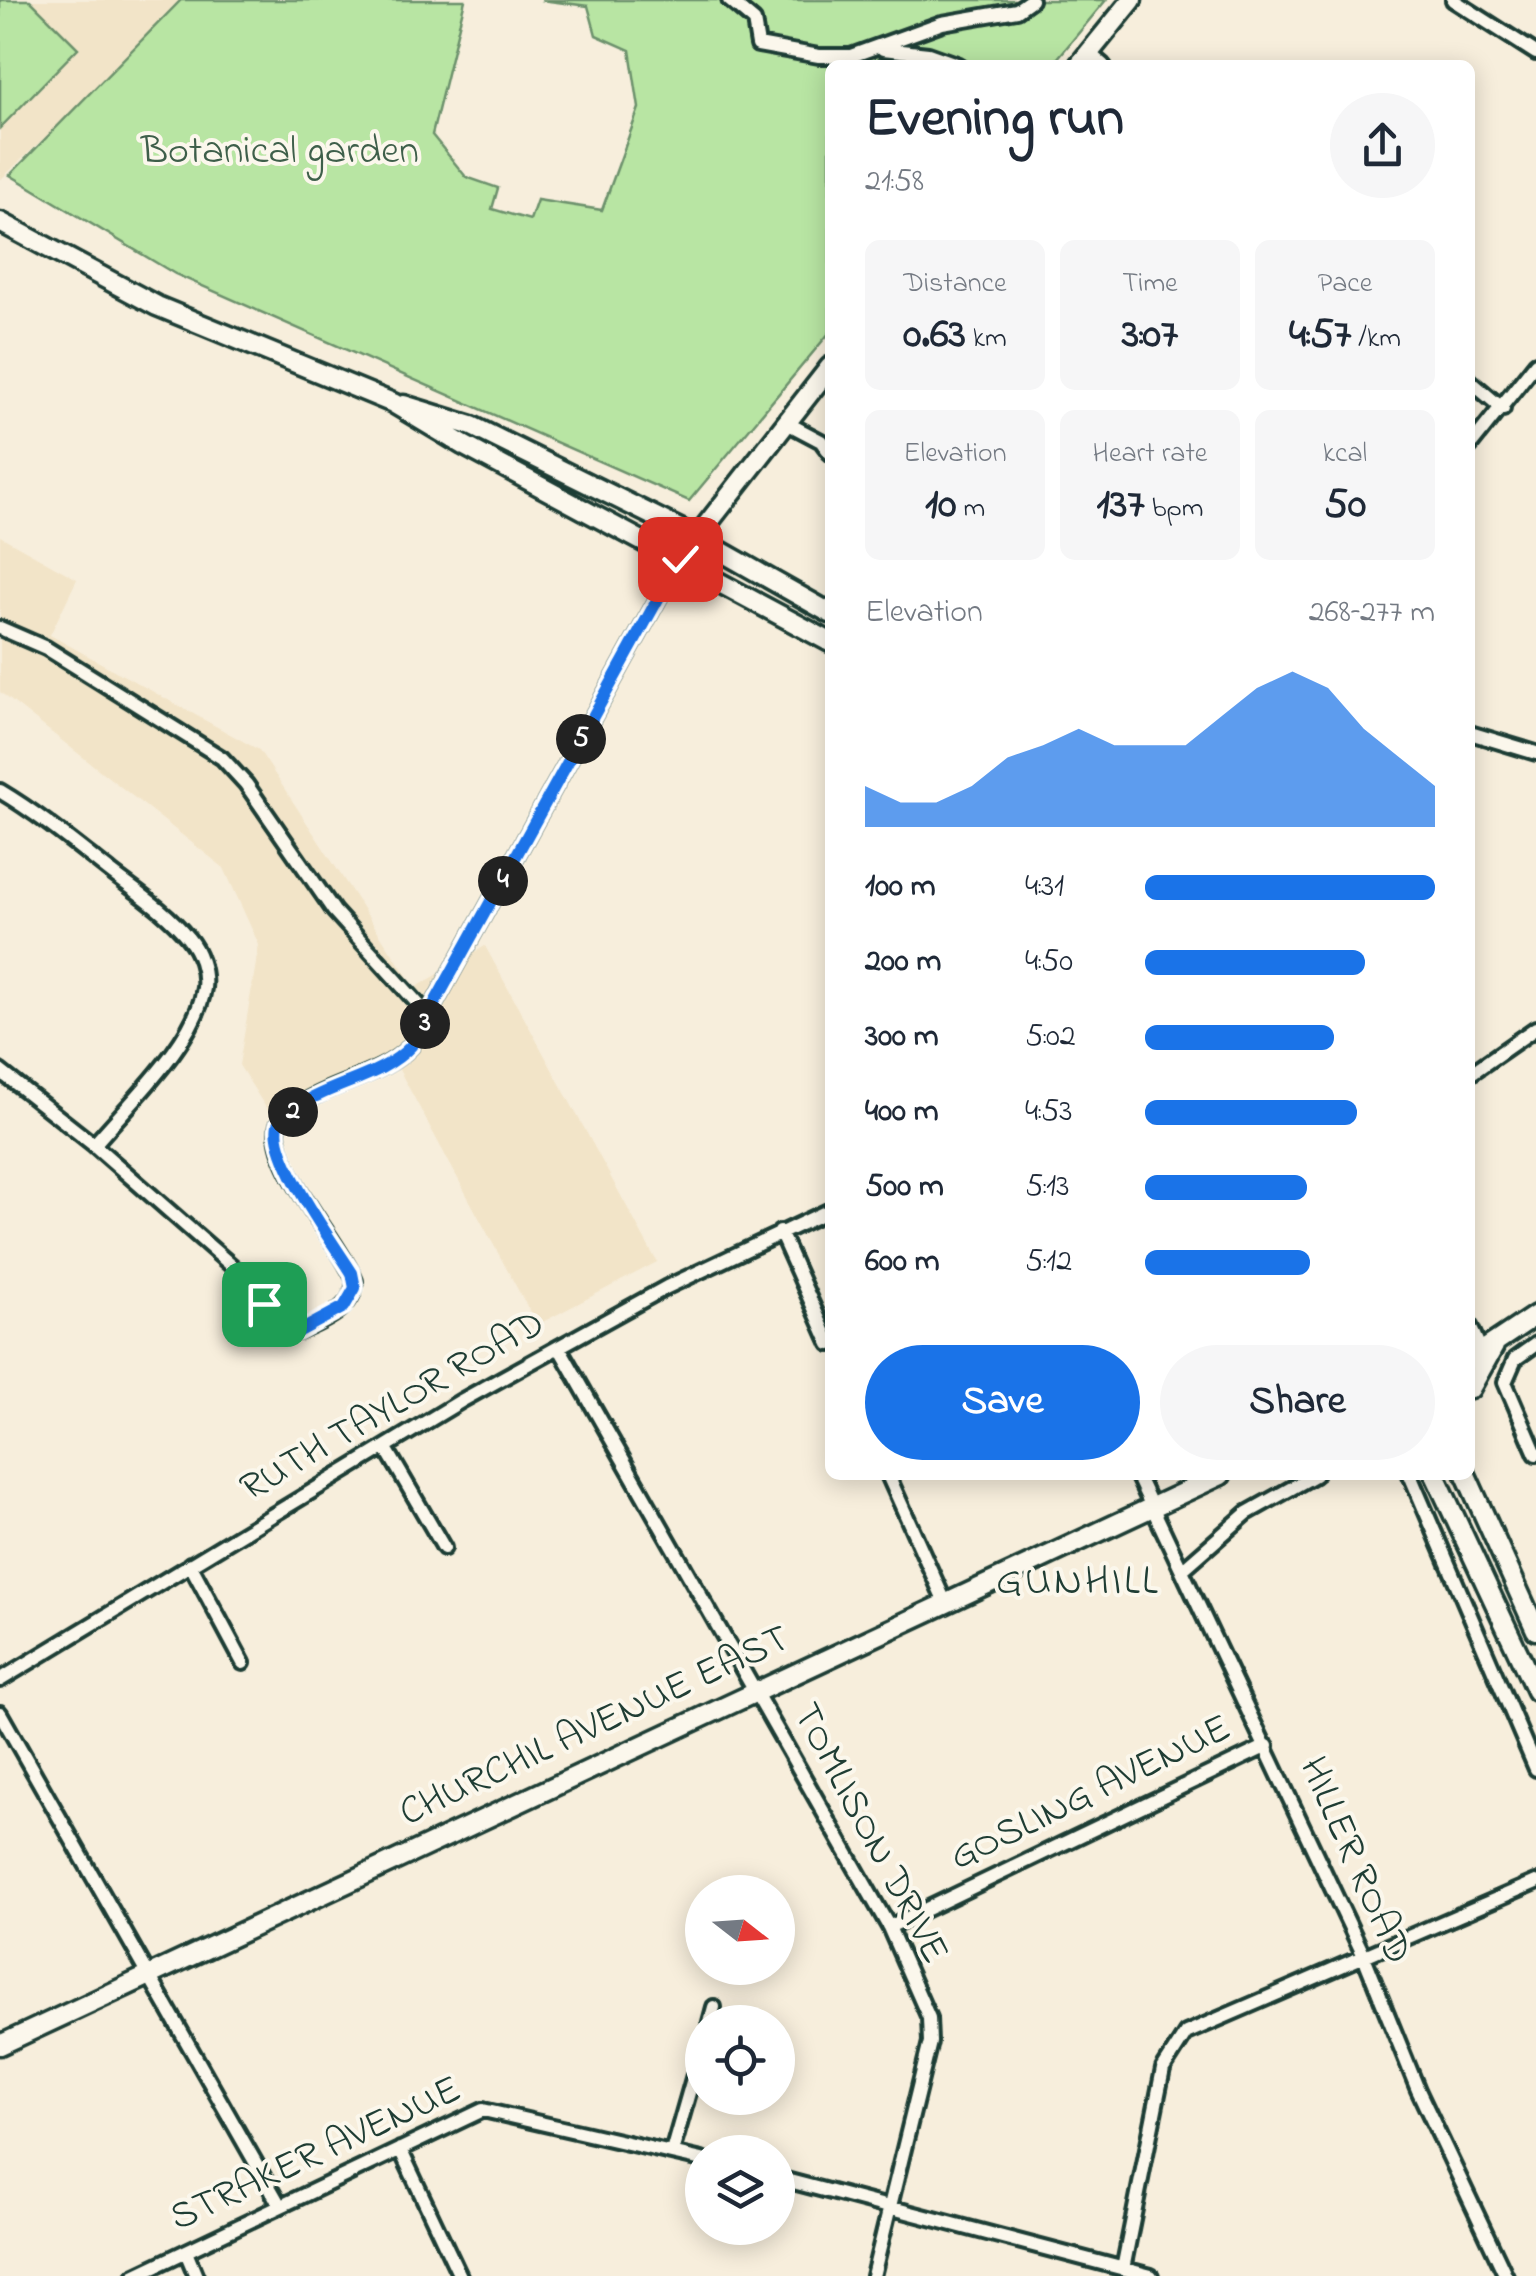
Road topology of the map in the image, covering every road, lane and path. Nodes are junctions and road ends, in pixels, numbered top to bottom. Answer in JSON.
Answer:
{"nodes":[{"id":1,"x":728,"y":0,"type":"edge"},
{"id":2,"x":1031,"y":0,"type":"edge"},
{"id":3,"x":1132,"y":0,"type":"edge"},
{"id":4,"x":1453,"y":0,"type":"edge"},
{"id":5,"x":878,"y":48,"type":"junction"},
{"id":6,"x":928,"y":54,"type":"junction"},
{"id":7,"x":1536,"y":54,"type":"edge"},
{"id":8,"x":934,"y":60,"type":"edge"},
{"id":9,"x":945,"y":60,"type":"edge"},
{"id":10,"x":1091,"y":60,"type":"edge"},
{"id":11,"x":0,"y":222,"type":"edge"},
{"id":12,"x":1536,"y":363,"type":"edge"},
{"id":13,"x":825,"y":373,"type":"edge"},
{"id":14,"x":1475,"y":385,"type":"edge"},
{"id":15,"x":394,"y":403,"type":"junction"},
{"id":16,"x":1503,"y":409,"type":"junction"},
{"id":17,"x":785,"y":422,"type":"junction"},
{"id":18,"x":1475,"y":440,"type":"edge"},
{"id":19,"x":825,"y":447,"type":"edge"},
{"id":20,"x":694,"y":536,"type":"junction"},
{"id":21,"x":680,"y":559,"type":"junction"},
{"id":22,"x":825,"y":610,"type":"edge"},
{"id":23,"x":0,"y":628,"type":"edge"},
{"id":24,"x":825,"y":639,"type":"edge"},
{"id":25,"x":1475,"y":734,"type":"edge"},
{"id":26,"x":1536,"y":752,"type":"edge"},
{"id":27,"x":0,"y":791,"type":"edge"},
{"id":28,"x":429,"y":1016,"type":"junction"},
{"id":29,"x":1536,"y":1028,"type":"edge"},
{"id":30,"x":0,"y":1071,"type":"edge"},
{"id":31,"x":1475,"y":1071,"type":"edge"},
{"id":32,"x":94,"y":1145,"type":"junction"},
{"id":33,"x":825,"y":1212,"type":"edge"},
{"id":34,"x":780,"y":1232,"type":"junction"},
{"id":35,"x":1536,"y":1315,"type":"edge"},
{"id":36,"x":825,"y":1333,"type":"edge"},
{"id":37,"x":1536,"y":1344,"type":"edge"},
{"id":38,"x":559,"y":1347,"type":"junction"},
{"id":39,"x":1482,"y":1352,"type":"edge"},
{"id":40,"x":386,"y":1450,"type":"junction"},
{"id":41,"x":1536,"y":1454,"type":"edge"},
{"id":42,"x":890,"y":1480,"type":"edge"},
{"id":43,"x":1139,"y":1480,"type":"edge"},
{"id":44,"x":1210,"y":1480,"type":"edge"},
{"id":45,"x":1307,"y":1480,"type":"edge"},
{"id":46,"x":1412,"y":1480,"type":"edge"},
{"id":47,"x":1437,"y":1480,"type":"edge"},
{"id":48,"x":1468,"y":1480,"type":"edge"},
{"id":49,"x":1151,"y":1506,"type":"junction"},
{"id":50,"x":444,"y":1548,"type":"dead end"},
{"id":51,"x":190,"y":1564,"type":"junction"},
{"id":52,"x":1182,"y":1570,"type":"junction"},
{"id":53,"x":945,"y":1602,"type":"junction"},
{"id":54,"x":1536,"y":1630,"type":"edge"},
{"id":55,"x":243,"y":1662,"type":"dead end"},
{"id":56,"x":0,"y":1680,"type":"edge"},
{"id":57,"x":755,"y":1690,"type":"junction"},
{"id":58,"x":1536,"y":1691,"type":"edge"},
{"id":59,"x":0,"y":1713,"type":"edge"},
{"id":60,"x":1267,"y":1746,"type":"junction"},
{"id":61,"x":1536,"y":1768,"type":"edge"},
{"id":62,"x":1536,"y":1882,"type":"edge"},
{"id":63,"x":889,"y":1927,"type":"junction"},
{"id":64,"x":1362,"y":1954,"type":"junction"},
{"id":65,"x":148,"y":1975,"type":"junction"},
{"id":66,"x":0,"y":2045,"type":"edge"},
{"id":67,"x":685,"y":2107,"type":"edge"},
{"id":68,"x":400,"y":2148,"type":"junction"},
{"id":69,"x":672,"y":2152,"type":"junction"},
{"id":70,"x":685,"y":2155,"type":"edge"},
{"id":71,"x":795,"y":2182,"type":"edge"},
{"id":72,"x":279,"y":2204,"type":"junction"},
{"id":73,"x":889,"y":2205,"type":"junction"},
{"id":74,"x":186,"y":2252,"type":"junction"},
{"id":75,"x":1123,"y":2269,"type":"junction"},
{"id":76,"x":134,"y":2276,"type":"edge"},
{"id":77,"x":196,"y":2276,"type":"edge"},
{"id":78,"x":460,"y":2276,"type":"edge"},
{"id":79,"x":873,"y":2276,"type":"edge"},
{"id":80,"x":1151,"y":2276,"type":"edge"},
{"id":81,"x":1506,"y":2276,"type":"edge"}],
"edges":[{"from":1,"to":5,"type":"street"},
{"from":2,"to":5,"type":"street"},
{"from":3,"to":10,"type":"main road"},
{"from":4,"to":7,"type":"street"},
{"from":5,"to":6,"type":"street"},
{"from":6,"to":8,"type":"street"},
{"from":6,"to":9,"type":"street"},
{"from":11,"to":15,"type":"main road"},
{"from":12,"to":16,"type":"street"},
{"from":13,"to":17,"type":"main road"},
{"from":14,"to":16,"type":"street"},
{"from":15,"to":20,"type":"main road"},
{"from":15,"to":21,"type":"main road"},
{"from":16,"to":18,"type":"street"},
{"from":17,"to":19,"type":"street"},
{"from":17,"to":20,"type":"main road"},
{"from":20,"to":21,"type":"main road"},
{"from":20,"to":22,"type":"main road"},
{"from":21,"to":24,"type":"main road"},
{"from":21,"to":28,"type":"street"},
{"from":23,"to":28,"type":"street"},
{"from":25,"to":26,"type":"street"},
{"from":27,"to":32,"type":"street"},
{"from":28,"to":32,"type":"street"},
{"from":29,"to":31,"type":"street"},
{"from":30,"to":32,"type":"street"},
{"from":33,"to":34,"type":"street","name":"RUTH TAYLOR ROAD"},
{"from":34,"to":36,"type":"street"},
{"from":34,"to":38,"type":"street","name":"RUTH TAYLOR ROAD"},
{"from":35,"to":39,"type":"main road"},
{"from":37,"to":41,"type":"street"},
{"from":38,"to":40,"type":"street","name":"RUTH TAYLOR ROAD"},
{"from":38,"to":57,"type":"street","name":"TOMLISON DRIVE"},
{"from":40,"to":50,"type":"street"},
{"from":40,"to":51,"type":"street","name":"RUTH TAYLOR ROAD"},
{"from":42,"to":53,"type":"street"},
{"from":43,"to":49,"type":"street","name":"HILLER ROAD"},
{"from":44,"to":49,"type":"main road","name":"CHURCHIL AVENUE EAST"},
{"from":45,"to":52,"type":"street"},
{"from":46,"to":61,"type":"street"},
{"from":47,"to":58,"type":"main road"},
{"from":48,"to":54,"type":"main road"},
{"from":49,"to":52,"type":"street","name":"HILLER ROAD"},
{"from":49,"to":53,"type":"main road","name":"CHURCHIL AVENUE EAST"},
{"from":51,"to":55,"type":"street"},
{"from":51,"to":56,"type":"street","name":"RUTH TAYLOR ROAD"},
{"from":52,"to":60,"type":"street","name":"HILLER ROAD"},
{"from":53,"to":57,"type":"main road","name":"CHURCHIL AVENUE EAST"},
{"from":57,"to":63,"type":"street","name":"TOMLISON DRIVE"},
{"from":57,"to":65,"type":"main road","name":"CHURCHIL AVENUE EAST"},
{"from":59,"to":65,"type":"street"},
{"from":60,"to":63,"type":"street","name":"GOSLING AVENUE"},
{"from":60,"to":64,"type":"street","name":"HILLER ROAD"},
{"from":62,"to":64,"type":"street"},
{"from":63,"to":73,"type":"street","name":"TOMLISON DRIVE"},
{"from":64,"to":75,"type":"street"},
{"from":64,"to":81,"type":"street","name":"HILLER ROAD"},
{"from":65,"to":66,"type":"main road","name":"CHURCHIL AVENUE EAST"},
{"from":65,"to":72,"type":"street"},
{"from":67,"to":69,"type":"street"},
{"from":68,"to":69,"type":"street","name":"STRAKER AVENUE"},
{"from":68,"to":72,"type":"street","name":"STRAKER AVENUE"},
{"from":68,"to":78,"type":"street"},
{"from":69,"to":70,"type":"street","name":"STRAKER AVENUE"},
{"from":71,"to":73,"type":"street"},
{"from":72,"to":74,"type":"street","name":"STRAKER AVENUE"},
{"from":73,"to":75,"type":"street"},
{"from":73,"to":79,"type":"street","name":"TOMLISON DRIVE"},
{"from":74,"to":76,"type":"street","name":"STRAKER AVENUE"},
{"from":74,"to":77,"type":"street"},
{"from":75,"to":80,"type":"street"}]}
